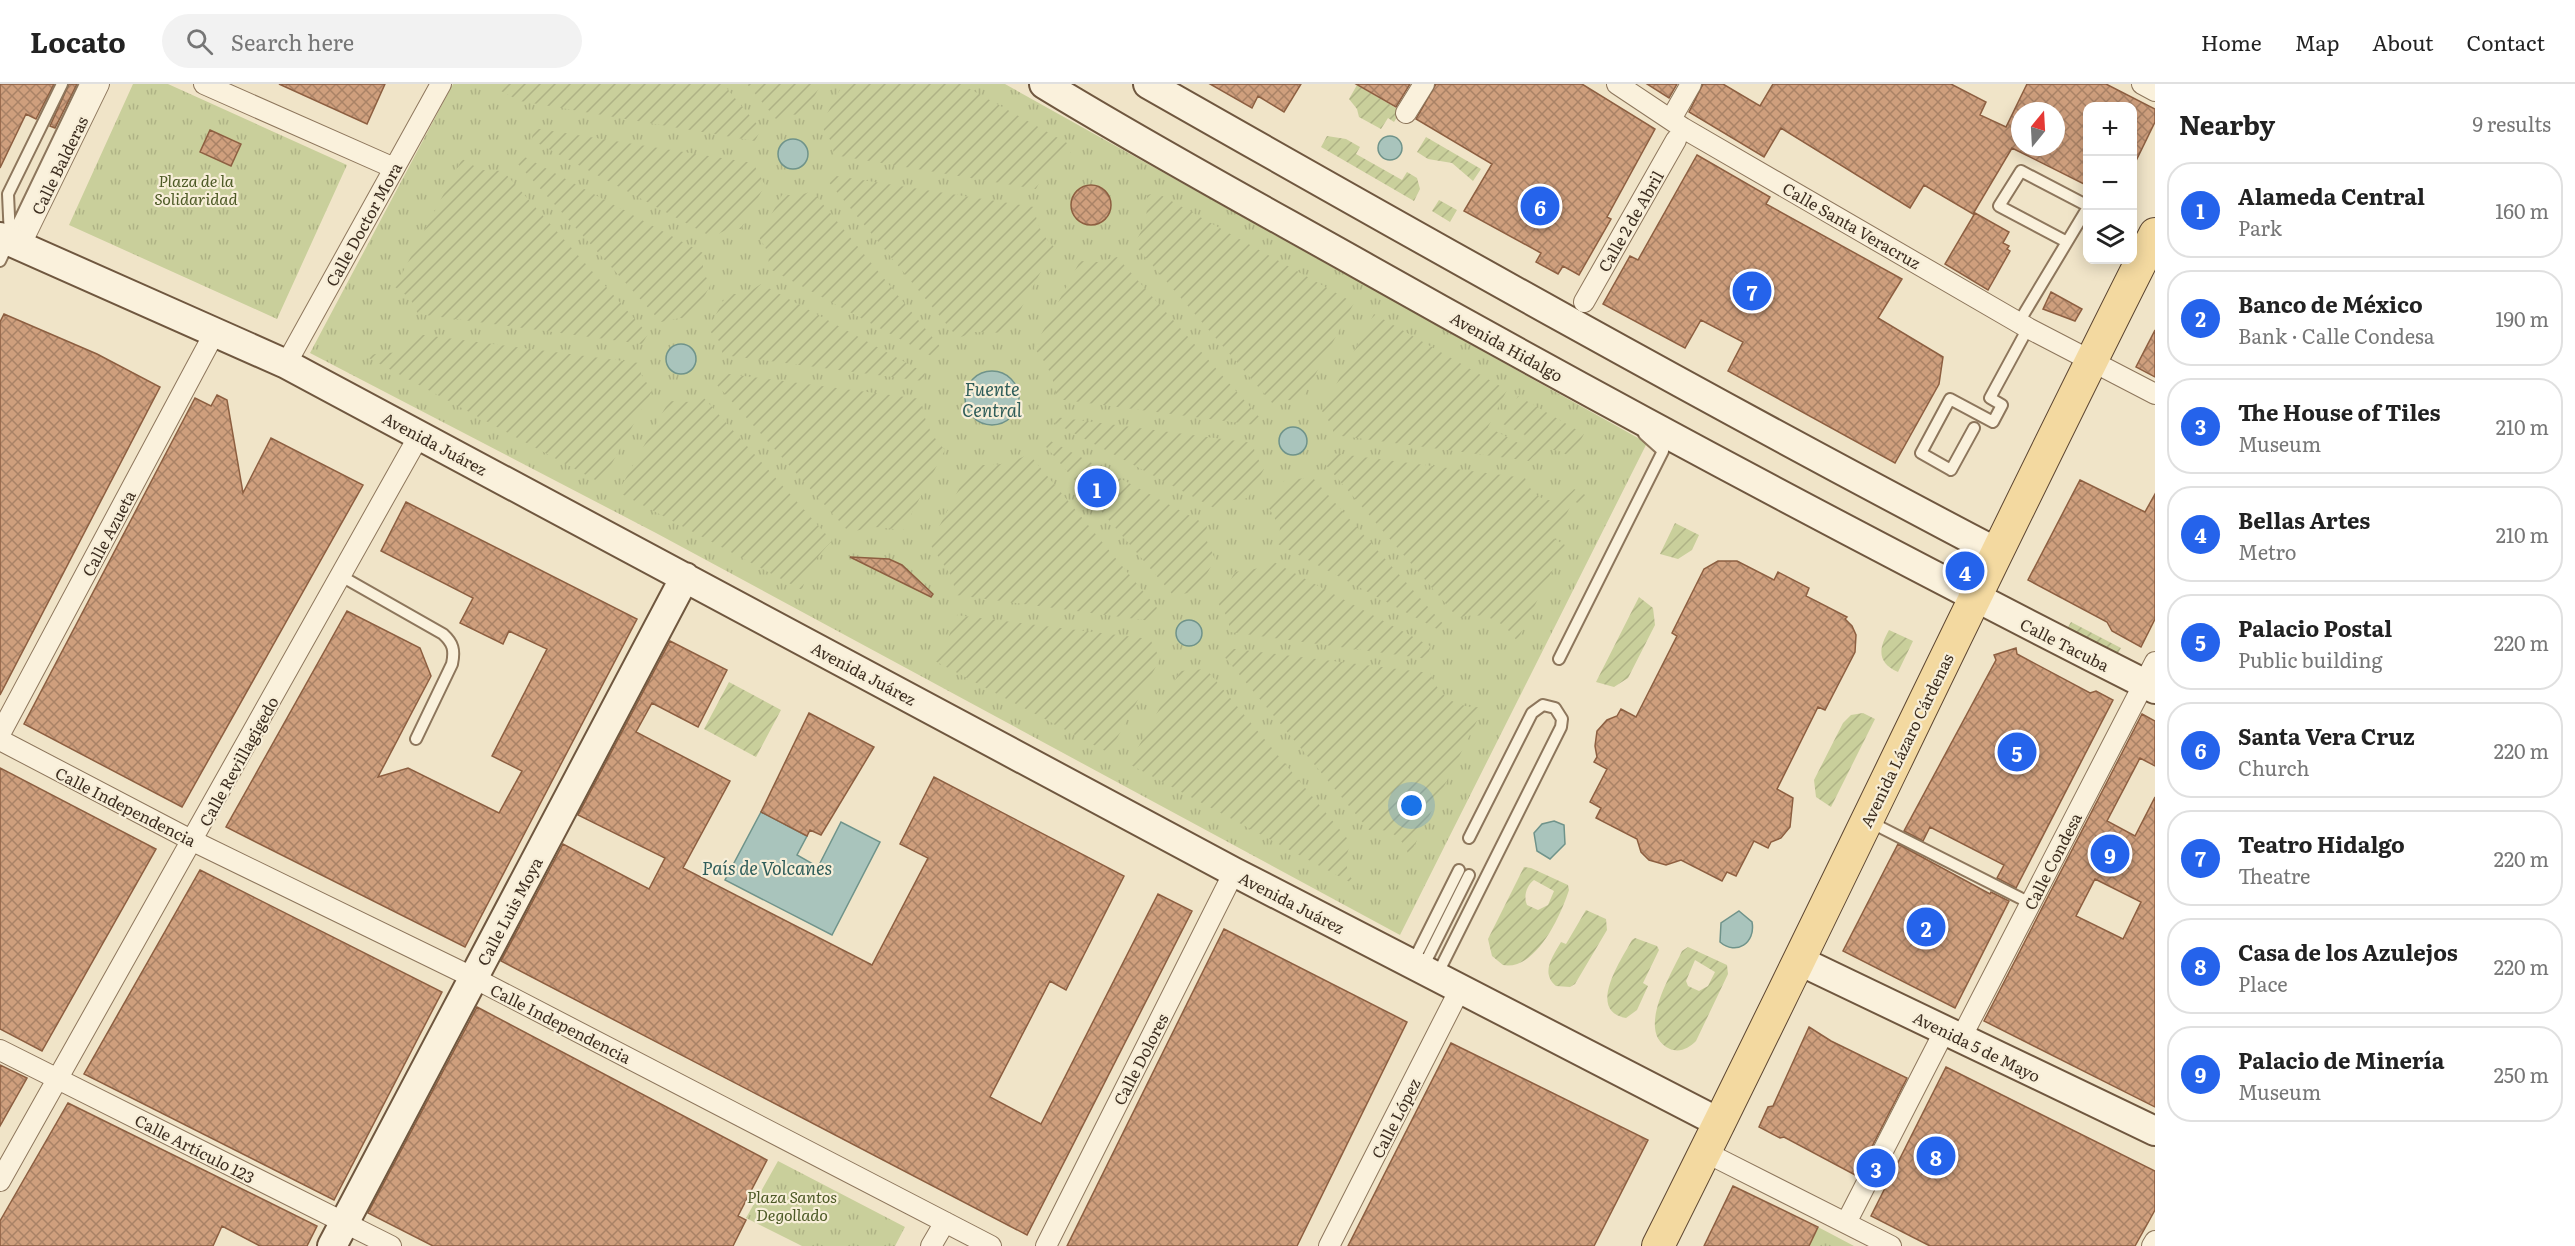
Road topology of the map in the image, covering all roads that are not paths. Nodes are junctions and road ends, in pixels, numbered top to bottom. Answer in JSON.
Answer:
{"nodes":[{"id":1,"x":62,"y":84,"type":"edge"},
{"id":2,"x":84,"y":84,"type":"edge"},
{"id":3,"x":99,"y":84,"type":"edge"},
{"id":4,"x":204,"y":84,"type":"edge"},
{"id":5,"x":441,"y":84,"type":"edge"},
{"id":6,"x":1148,"y":84,"type":"edge"},
{"id":7,"x":1424,"y":84,"type":"edge"},
{"id":8,"x":1617,"y":84,"type":"edge"},
{"id":9,"x":1691,"y":84,"type":"edge"},
{"id":10,"x":2142,"y":84,"type":"edge"},
{"id":11,"x":1050,"y":86,"type":"edge"},
{"id":12,"x":2155,"y":91,"type":"edge"},
{"id":13,"x":1406,"y":113,"type":"dead end"},
{"id":14,"x":1671,"y":119,"type":"junction"},
{"id":15,"x":1676,"y":140,"type":"dead end"},
{"id":16,"x":394,"y":168,"type":"junction"},
{"id":17,"x":2083,"y":204,"type":"edge"},
{"id":18,"x":2086,"y":210,"type":"edge"},
{"id":19,"x":2155,"y":234,"type":"edge"},
{"id":20,"x":2067,"y":242,"type":"junction"},
{"id":21,"x":8,"y":246,"type":"edge"},
{"id":22,"x":1584,"y":302,"type":"dead end"},
{"id":23,"x":2023,"y":325,"type":"junction"},
{"id":24,"x":215,"y":332,"type":"junction"},
{"id":25,"x":2090,"y":362,"type":"junction"},
{"id":26,"x":286,"y":364,"type":"junction"},
{"id":27,"x":2155,"y":394,"type":"edge"},
{"id":28,"x":1608,"y":401,"type":"junction"},
{"id":29,"x":1974,"y":428,"type":"dead end"},
{"id":30,"x":420,"y":434,"type":"junction"},
{"id":31,"x":1996,"y":552,"type":"junction"},
{"id":32,"x":340,"y":576,"type":"junction"},
{"id":33,"x":685,"y":577,"type":"junction"},
{"id":34,"x":1974,"y":598,"type":"junction"},
{"id":35,"x":1559,"y":659,"type":"dead end"},
{"id":36,"x":2151,"y":678,"type":"edge"},
{"id":37,"x":0,"y":735,"type":"edge"},
{"id":38,"x":416,"y":739,"type":"dead end"},
{"id":39,"x":0,"y":740,"type":"edge"},
{"id":40,"x":1867,"y":821,"type":"junction"},
{"id":41,"x":1469,"y":838,"type":"dead end"},
{"id":42,"x":193,"y":841,"type":"junction"},
{"id":43,"x":1234,"y":872,"type":"junction"},
{"id":44,"x":1464,"y":873,"type":"dead end"},
{"id":45,"x":2030,"y":903,"type":"junction"},
{"id":46,"x":1800,"y":961,"type":"junction"},
{"id":47,"x":1432,"y":975,"type":"junction"},
{"id":48,"x":474,"y":978,"type":"junction"},
{"id":49,"x":1953,"y":1034,"type":"junction"},
{"id":50,"x":0,"y":1050,"type":"edge"},
{"id":51,"x":57,"y":1079,"type":"junction"},
{"id":52,"x":1720,"y":1123,"type":"junction"},
{"id":53,"x":2155,"y":1131,"type":"edge"},
{"id":54,"x":1705,"y":1152,"type":"junction"},
{"id":55,"x":2,"y":1171,"type":"edge"},
{"id":56,"x":945,"y":1222,"type":"junction"},
{"id":57,"x":1846,"y":1223,"type":"junction"},
{"id":58,"x":338,"y":1235,"type":"edge"},
{"id":59,"x":2155,"y":1241,"type":"edge"},
{"id":60,"x":391,"y":1246,"type":"edge"},
{"id":61,"x":932,"y":1246,"type":"edge"},
{"id":62,"x":991,"y":1246,"type":"edge"},
{"id":63,"x":1046,"y":1246,"type":"edge"},
{"id":64,"x":1329,"y":1246,"type":"edge"},
{"id":65,"x":1658,"y":1246,"type":"edge"},
{"id":66,"x":1891,"y":1246,"type":"edge"},
{"id":67,"x":2152,"y":1246,"type":"edge"}],
"edges":[{"from":1,"to":21,"type":"lane"},
{"from":2,"to":21,"type":"lane"},
{"from":3,"to":21,"type":"street","name":"Calle Balderas"},
{"from":4,"to":16,"type":"street"},
{"from":5,"to":16,"type":"street","name":"Calle Doctor Mora"},
{"from":6,"to":31,"type":"main road"},
{"from":7,"to":13,"type":"street"},
{"from":8,"to":14,"type":"street","name":"Calle Santa Veracruz"},
{"from":9,"to":14,"type":"street"},
{"from":10,"to":12,"type":"street"},
{"from":11,"to":28,"type":"main road","name":"Avenida Hidalgo"},
{"from":14,"to":23,"type":"street","name":"Calle Santa Veracruz"},
{"from":15,"to":22,"type":"street","name":"Calle 2 de Abril"},
{"from":16,"to":26,"type":"street","name":"Calle Doctor Mora"},
{"from":17,"to":20,"type":"lane"},
{"from":18,"to":20,"type":"lane"},
{"from":19,"to":25,"type":"main road","name":"Avenida Lázaro Cárdenas"},
{"from":20,"to":23,"type":"lane"},
{"from":21,"to":24,"type":"main road","name":"Avenida Juárez"},
{"from":23,"to":25,"type":"street","name":"Calle Santa Veracruz"},
{"from":23,"to":29,"type":"lane"},
{"from":24,"to":26,"type":"main road","name":"Avenida Juárez"},
{"from":24,"to":37,"type":"street","name":"Calle Azueta"},
{"from":25,"to":27,"type":"street","name":"Calle Santa Veracruz"},
{"from":25,"to":31,"type":"main road","name":"Avenida Lázaro Cárdenas"},
{"from":26,"to":30,"type":"main road","name":"Avenida Juárez"},
{"from":28,"to":34,"type":"main road","name":"Avenida Hidalgo"},
{"from":28,"to":35,"type":"lane"},
{"from":30,"to":32,"type":"street","name":"Calle Revillagigedo"},
{"from":30,"to":33,"type":"main road","name":"Avenida Juárez"},
{"from":31,"to":34,"type":"main road","name":"Avenida Lázaro Cárdenas"},
{"from":32,"to":38,"type":"lane"},
{"from":32,"to":42,"type":"street","name":"Calle Revillagigedo"},
{"from":33,"to":43,"type":"main road","name":"Avenida Juárez"},
{"from":33,"to":48,"type":"main road","name":"Calle Luis Moya"},
{"from":34,"to":36,"type":"main road","name":"Calle Tacuba"},
{"from":34,"to":40,"type":"main road","name":"Avenida Lázaro Cárdenas"},
{"from":36,"to":45,"type":"street","name":"Calle Condesa"},
{"from":39,"to":42,"type":"street","name":"Calle Independencia"},
{"from":40,"to":45,"type":"lane"},
{"from":40,"to":46,"type":"main road","name":"Avenida Lázaro Cárdenas"},
{"from":41,"to":47,"type":"lane"},
{"from":42,"to":48,"type":"street","name":"Calle Independencia"},
{"from":42,"to":51,"type":"street","name":"Calle Revillagigedo"},
{"from":43,"to":47,"type":"main road","name":"Avenida Juárez"},
{"from":43,"to":63,"type":"street","name":"Calle Dolores"},
{"from":44,"to":47,"type":"lane"},
{"from":45,"to":49,"type":"street","name":"Calle Condesa"},
{"from":46,"to":49,"type":"main road","name":"Avenida 5 de Mayo"},
{"from":46,"to":52,"type":"main road","name":"Avenida Lázaro Cárdenas"},
{"from":47,"to":52,"type":"main road","name":"Avenida Juárez"},
{"from":47,"to":64,"type":"street","name":"Calle López"},
{"from":48,"to":56,"type":"street","name":"Calle Independencia"},
{"from":48,"to":58,"type":"main road","name":"Calle Luis Moya"},
{"from":49,"to":53,"type":"main road","name":"Avenida 5 de Mayo"},
{"from":49,"to":57,"type":"street","name":"Calle Condesa"},
{"from":50,"to":51,"type":"street","name":"Calle Artículo 123"},
{"from":51,"to":55,"type":"street","name":"Calle Revillagigedo"},
{"from":51,"to":58,"type":"street","name":"Calle Artículo 123"},
{"from":52,"to":54,"type":"main road","name":"Avenida Lázaro Cárdenas"},
{"from":54,"to":57,"type":"street"},
{"from":54,"to":65,"type":"main road","name":"Avenida Lázaro Cárdenas"},
{"from":56,"to":61,"type":"street"},
{"from":56,"to":62,"type":"street","name":"Calle Independencia"},
{"from":57,"to":66,"type":"street"},
{"from":58,"to":60,"type":"street","name":"Calle Artículo 123"},
{"from":59,"to":67,"type":"street"}]}
